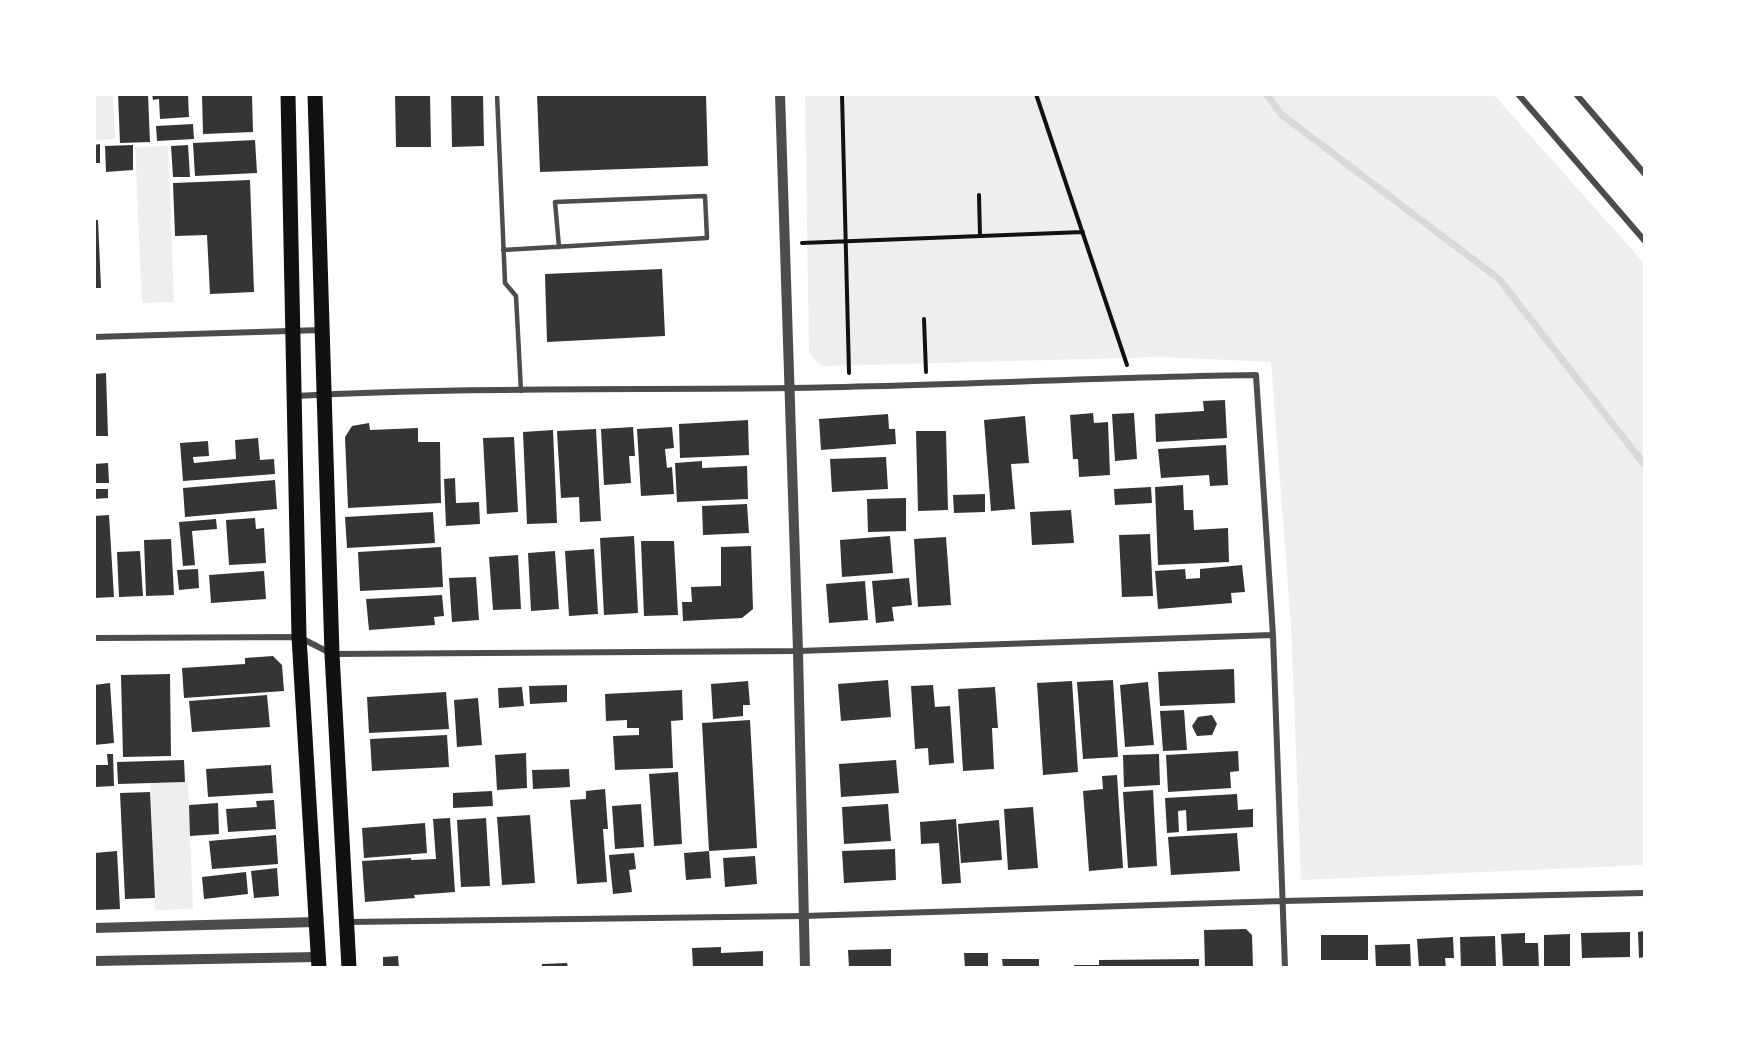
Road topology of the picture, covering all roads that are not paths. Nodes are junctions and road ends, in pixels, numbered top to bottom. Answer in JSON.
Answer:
{"nodes":[{"id":1,"x":288,"y":94,"type":"edge"},
{"id":2,"x":315,"y":94,"type":"edge"},
{"id":3,"x":497,"y":94,"type":"edge"},
{"id":4,"x":780,"y":94,"type":"edge"},
{"id":5,"x":1518,"y":94,"type":"edge"},
{"id":6,"x":1576,"y":94,"type":"edge"},
{"id":7,"x":1644,"y":172,"type":"edge"},
{"id":8,"x":1644,"y":240,"type":"edge"},
{"id":9,"x":559,"y":247,"type":"junction"},
{"id":10,"x":503,"y":250,"type":"junction"},
{"id":11,"x":322,"y":330,"type":"junction"},
{"id":12,"x":294,"y":331,"type":"junction"},
{"id":13,"x":94,"y":337,"type":"edge"},
{"id":14,"x":790,"y":388,"type":"junction"},
{"id":15,"x":521,"y":391,"type":"junction"},
{"id":16,"x":324,"y":395,"type":"junction"},
{"id":17,"x":295,"y":396,"type":"junction"},
{"id":18,"x":1274,"y":634,"type":"junction"},
{"id":19,"x":299,"y":637,"type":"junction"},
{"id":20,"x":94,"y":638,"type":"edge"},
{"id":21,"x":798,"y":651,"type":"junction"},
{"id":22,"x":332,"y":654,"type":"junction"},
{"id":23,"x":1644,"y":893,"type":"edge"},
{"id":24,"x":1283,"y":901,"type":"junction"},
{"id":25,"x":804,"y":916,"type":"junction"},
{"id":26,"x":316,"y":922,"type":"junction"},
{"id":27,"x":346,"y":922,"type":"junction"},
{"id":28,"x":94,"y":928,"type":"edge"},
{"id":29,"x":94,"y":961,"type":"edge"},
{"id":30,"x":319,"y":962,"type":"edge"},
{"id":31,"x":349,"y":968,"type":"edge"},
{"id":32,"x":805,"y":968,"type":"edge"},
{"id":33,"x":1285,"y":968,"type":"edge"}],
"edges":[{"from":1,"to":12,"type":"main road"},
{"from":2,"to":11,"type":"main road"},
{"from":3,"to":10,"type":"lane"},
{"from":4,"to":14,"type":"street"},
{"from":5,"to":8,"type":"street"},
{"from":6,"to":7,"type":"street"},
{"from":9,"to":9,"type":"lane"},
{"from":9,"to":10,"type":"lane"},
{"from":10,"to":15,"type":"lane"},
{"from":11,"to":12,"type":"street"},
{"from":11,"to":16,"type":"main road"},
{"from":12,"to":13,"type":"street"},
{"from":12,"to":17,"type":"main road"},
{"from":14,"to":15,"type":"street"},
{"from":14,"to":18,"type":"street"},
{"from":14,"to":21,"type":"street"},
{"from":15,"to":16,"type":"street"},
{"from":16,"to":17,"type":"street"},
{"from":16,"to":22,"type":"main road"},
{"from":17,"to":19,"type":"main road"},
{"from":18,"to":21,"type":"street"},
{"from":18,"to":24,"type":"street"},
{"from":19,"to":20,"type":"street"},
{"from":19,"to":22,"type":"street"},
{"from":19,"to":26,"type":"main road"},
{"from":21,"to":22,"type":"street"},
{"from":21,"to":25,"type":"street"},
{"from":22,"to":27,"type":"main road"},
{"from":23,"to":24,"type":"street"},
{"from":24,"to":25,"type":"street"},
{"from":24,"to":33,"type":"street"},
{"from":25,"to":27,"type":"street"},
{"from":25,"to":32,"type":"street"},
{"from":26,"to":28,"type":"street"},
{"from":26,"to":30,"type":"main road"},
{"from":27,"to":31,"type":"main road"},
{"from":29,"to":30,"type":"street"}]}
